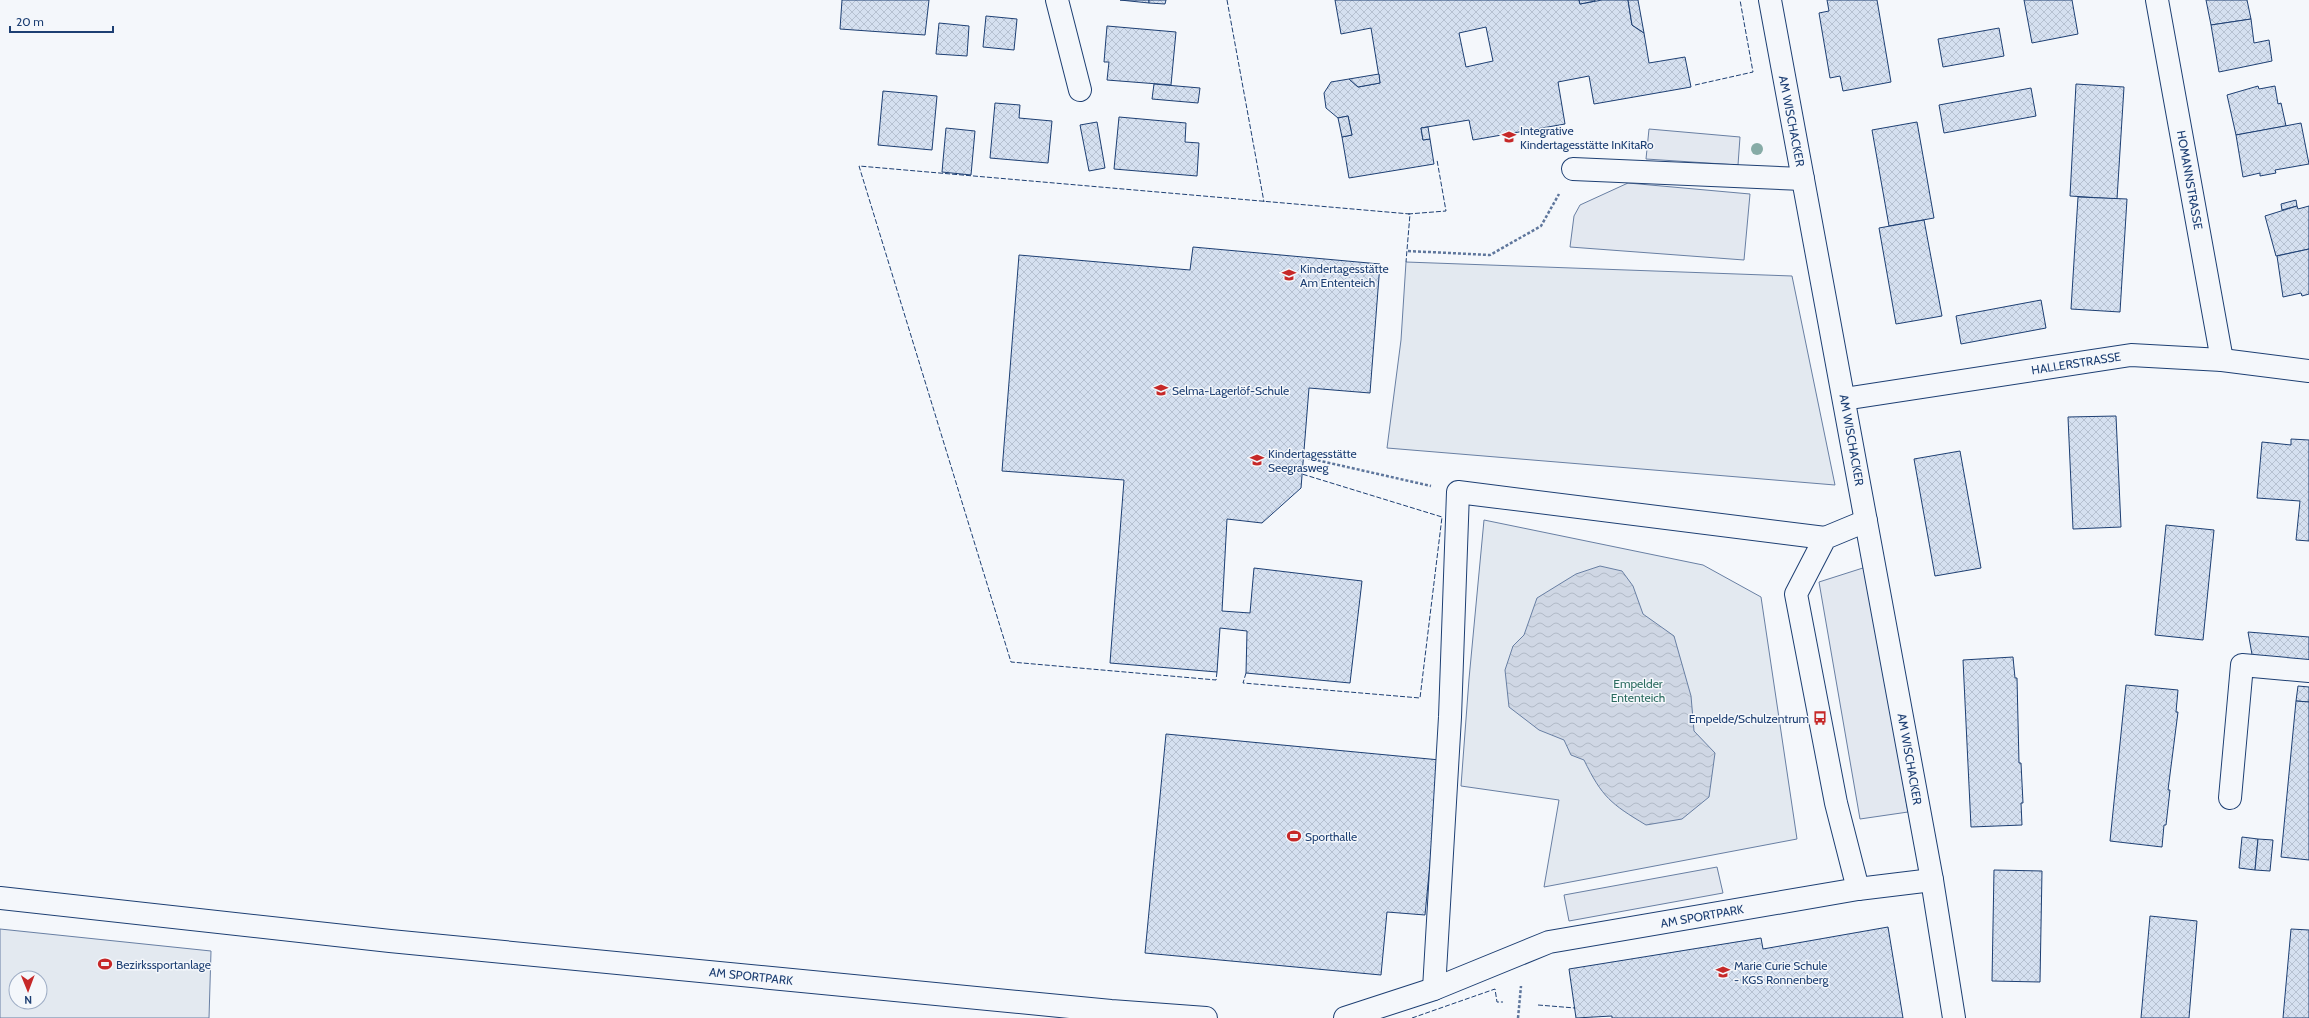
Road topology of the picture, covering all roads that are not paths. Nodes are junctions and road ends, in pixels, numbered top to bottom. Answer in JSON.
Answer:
{"nodes":[{"id":1,"x":1057,"y":0,"type":"edge"},
{"id":2,"x":1770,"y":0,"type":"edge"},
{"id":3,"x":2157,"y":0,"type":"edge"},
{"id":4,"x":1080,"y":90,"type":"dead end"},
{"id":5,"x":1574,"y":169,"type":"road end"},
{"id":6,"x":1803,"y":179,"type":"junction"},
{"id":7,"x":2222,"y":360,"type":"junction"},
{"id":8,"x":2309,"y":371,"type":"edge"},
{"id":9,"x":1844,"y":399,"type":"junction"},
{"id":10,"x":1866,"y":521,"type":"junction"},
{"id":11,"x":1825,"y":538,"type":"junction"},
{"id":12,"x":2309,"y":670,"type":"edge"},
{"id":13,"x":2230,"y":798,"type":"dead end"},
{"id":14,"x":1932,"y":880,"type":"junction"},
{"id":15,"x":1858,"y":889,"type":"junction"},
{"id":16,"x":0,"y":898,"type":"edge"},
{"id":17,"x":1434,"y":988,"type":"junction"},
{"id":18,"x":1111,"y":1015,"type":"edge"},
{"id":19,"x":1206,"y":1018,"type":"edge"},
{"id":20,"x":1345,"y":1018,"type":"edge"},
{"id":21,"x":1954,"y":1018,"type":"edge"}],
"edges":[{"from":1,"to":4,"type":"street"},
{"from":2,"to":6,"type":"street","name":"AM WISCHACKER"},
{"from":3,"to":7,"type":"street","name":"HOMANNSTRASSE"},
{"from":5,"to":6,"type":"street"},
{"from":6,"to":9,"type":"street","name":"AM WISCHACKER"},
{"from":7,"to":8,"type":"street","name":"HALLERSTRASSE"},
{"from":7,"to":9,"type":"street","name":"HALLERSTRASSE"},
{"from":9,"to":10,"type":"street","name":"AM WISCHACKER"},
{"from":10,"to":11,"type":"street"},
{"from":10,"to":14,"type":"street","name":"AM WISCHACKER"},
{"from":11,"to":15,"type":"street"},
{"from":11,"to":17,"type":"street"},
{"from":12,"to":13,"type":"street"},
{"from":14,"to":15,"type":"street","name":"AM SPORTPARK"},
{"from":14,"to":21,"type":"street"},
{"from":15,"to":17,"type":"street","name":"AM SPORTPARK"},
{"from":16,"to":18,"type":"street","name":"AM SPORTPARK"},
{"from":17,"to":20,"type":"street","name":"AM SPORTPARK"},
{"from":18,"to":19,"type":"street","name":"AM SPORTPARK"}]}
